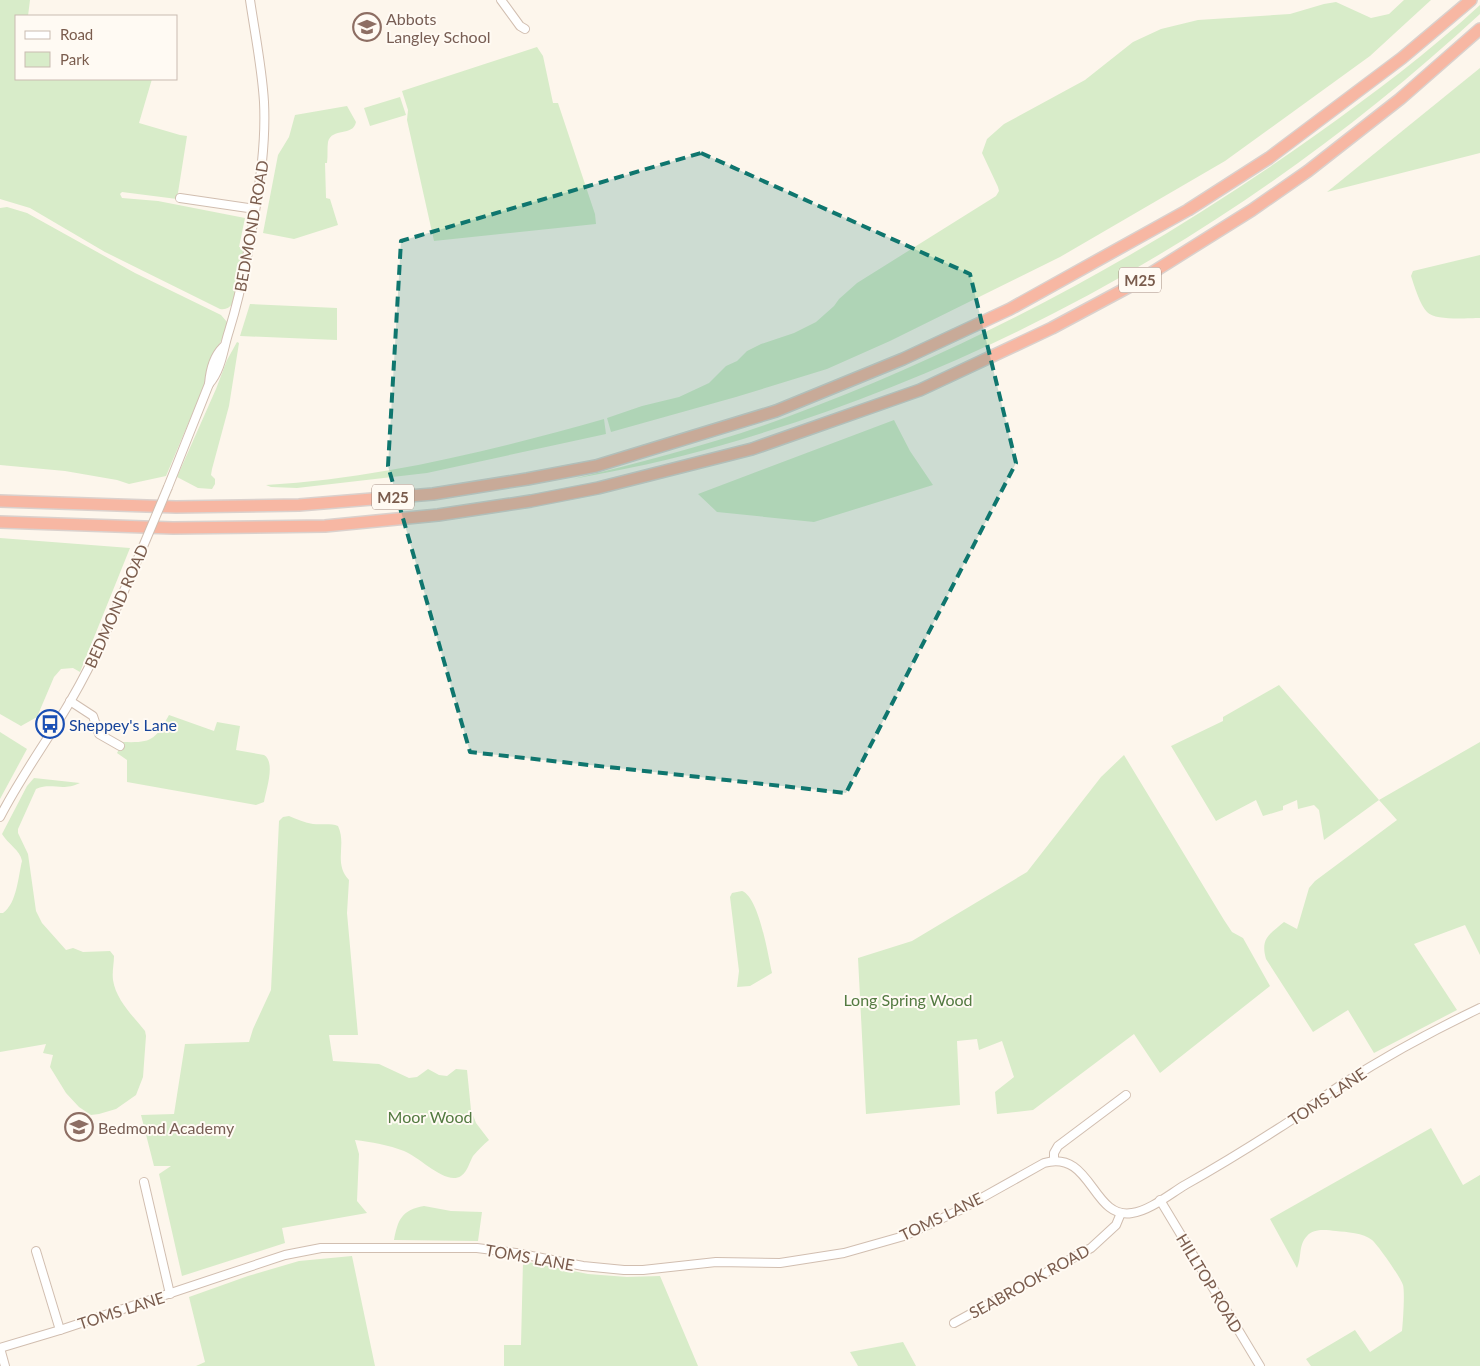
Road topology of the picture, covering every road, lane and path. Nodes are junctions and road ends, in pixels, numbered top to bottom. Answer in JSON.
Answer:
{"nodes":[{"id":1,"x":250,"y":0,"type":"edge"},
{"id":2,"x":501,"y":0,"type":"edge"},
{"id":3,"x":1471,"y":0,"type":"edge"},
{"id":4,"x":1480,"y":28,"type":"edge"},
{"id":5,"x":525,"y":29,"type":"dead end"},
{"id":6,"x":180,"y":198,"type":"dead end"},
{"id":7,"x":255,"y":209,"type":"junction"},
{"id":8,"x":0,"y":501,"type":"edge"},
{"id":9,"x":0,"y":522,"type":"edge"},
{"id":10,"x":70,"y":702,"type":"junction"},
{"id":11,"x":120,"y":746,"type":"dead end"},
{"id":12,"x":0,"y":817,"type":"edge"},
{"id":13,"x":1480,"y":1008,"type":"edge"},
{"id":14,"x":1126,"y":1095,"type":"dead end"},
{"id":15,"x":1054,"y":1161,"type":"junction"},
{"id":16,"x":144,"y":1182,"type":"dead end"},
{"id":17,"x":1160,"y":1200,"type":"junction"},
{"id":18,"x":1121,"y":1213,"type":"junction"},
{"id":19,"x":36,"y":1251,"type":"dead end"},
{"id":20,"x":170,"y":1294,"type":"junction"},
{"id":21,"x":954,"y":1323,"type":"dead end"},
{"id":22,"x":60,"y":1330,"type":"junction"},
{"id":23,"x":0,"y":1348,"type":"edge"},
{"id":24,"x":5,"y":1366,"type":"edge"},
{"id":25,"x":1260,"y":1366,"type":"edge"}],
"edges":[{"from":1,"to":7,"type":"street","name":"BEDMOND ROAD"},
{"from":2,"to":5,"type":"street"},
{"from":3,"to":8,"type":"highway","number":"M25"},
{"from":4,"to":9,"type":"highway","number":"M25"},
{"from":6,"to":7,"type":"street"},
{"from":7,"to":10,"type":"street","name":"BEDMOND ROAD","bridge":true},
{"from":10,"to":11,"type":"street"},
{"from":10,"to":12,"type":"street","name":"BEDMOND ROAD"},
{"from":13,"to":17,"type":"street","name":"TOMS LANE"},
{"from":14,"to":15,"type":"street"},
{"from":15,"to":18,"type":"street"},
{"from":15,"to":20,"type":"street","name":"TOMS LANE"},
{"from":16,"to":20,"type":"street"},
{"from":17,"to":18,"type":"street","name":"TOMS LANE"},
{"from":17,"to":25,"type":"street","name":"HILLTOP ROAD"},
{"from":18,"to":21,"type":"street","name":"SEABROOK ROAD"},
{"from":19,"to":22,"type":"street"},
{"from":20,"to":22,"type":"street","name":"TOMS LANE"},
{"from":22,"to":23,"type":"street","name":"TOMS LANE"},
{"from":23,"to":24,"type":"street"}]}
